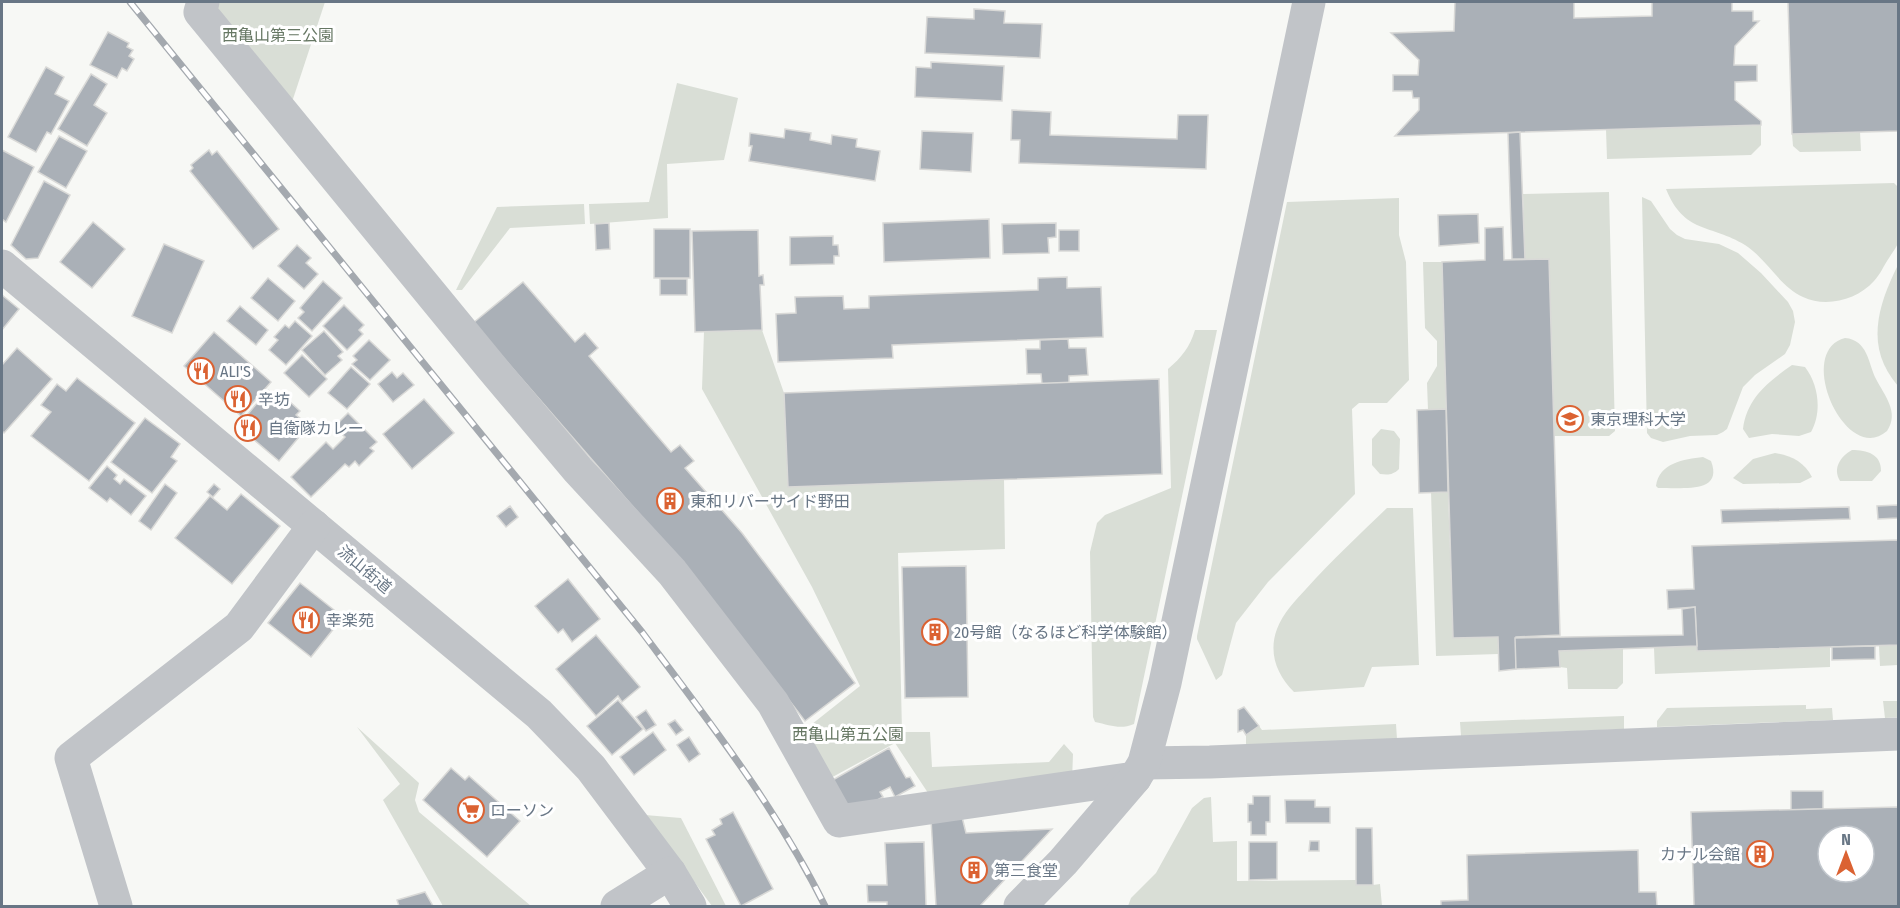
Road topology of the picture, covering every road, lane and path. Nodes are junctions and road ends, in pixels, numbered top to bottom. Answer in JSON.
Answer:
{"nodes":[{"id":1,"x":1309,"y":2,"type":"edge"},
{"id":2,"x":198,"y":5,"type":"edge"},
{"id":3,"x":2,"y":266,"type":"edge"},
{"id":4,"x":314,"y":526,"type":"junction"},
{"id":5,"x":1899,"y":734,"type":"edge"},
{"id":6,"x":1140,"y":771,"type":"junction"},
{"id":7,"x":670,"y":873,"type":"junction"},
{"id":8,"x":116,"y":906,"type":"edge"},
{"id":9,"x":617,"y":906,"type":"edge"},
{"id":10,"x":690,"y":906,"type":"edge"},
{"id":11,"x":1020,"y":906,"type":"edge"}],
"edges":[{"from":1,"to":6,"type":"street"},
{"from":2,"to":6,"type":"street"},
{"from":3,"to":4,"type":"street","name":"流山街道"},
{"from":4,"to":7,"type":"street","name":"流山街道"},
{"from":4,"to":8,"type":"street"},
{"from":5,"to":6,"type":"street"},
{"from":6,"to":11,"type":"street"},
{"from":7,"to":9,"type":"street"},
{"from":7,"to":10,"type":"street","name":"流山街道"}]}
